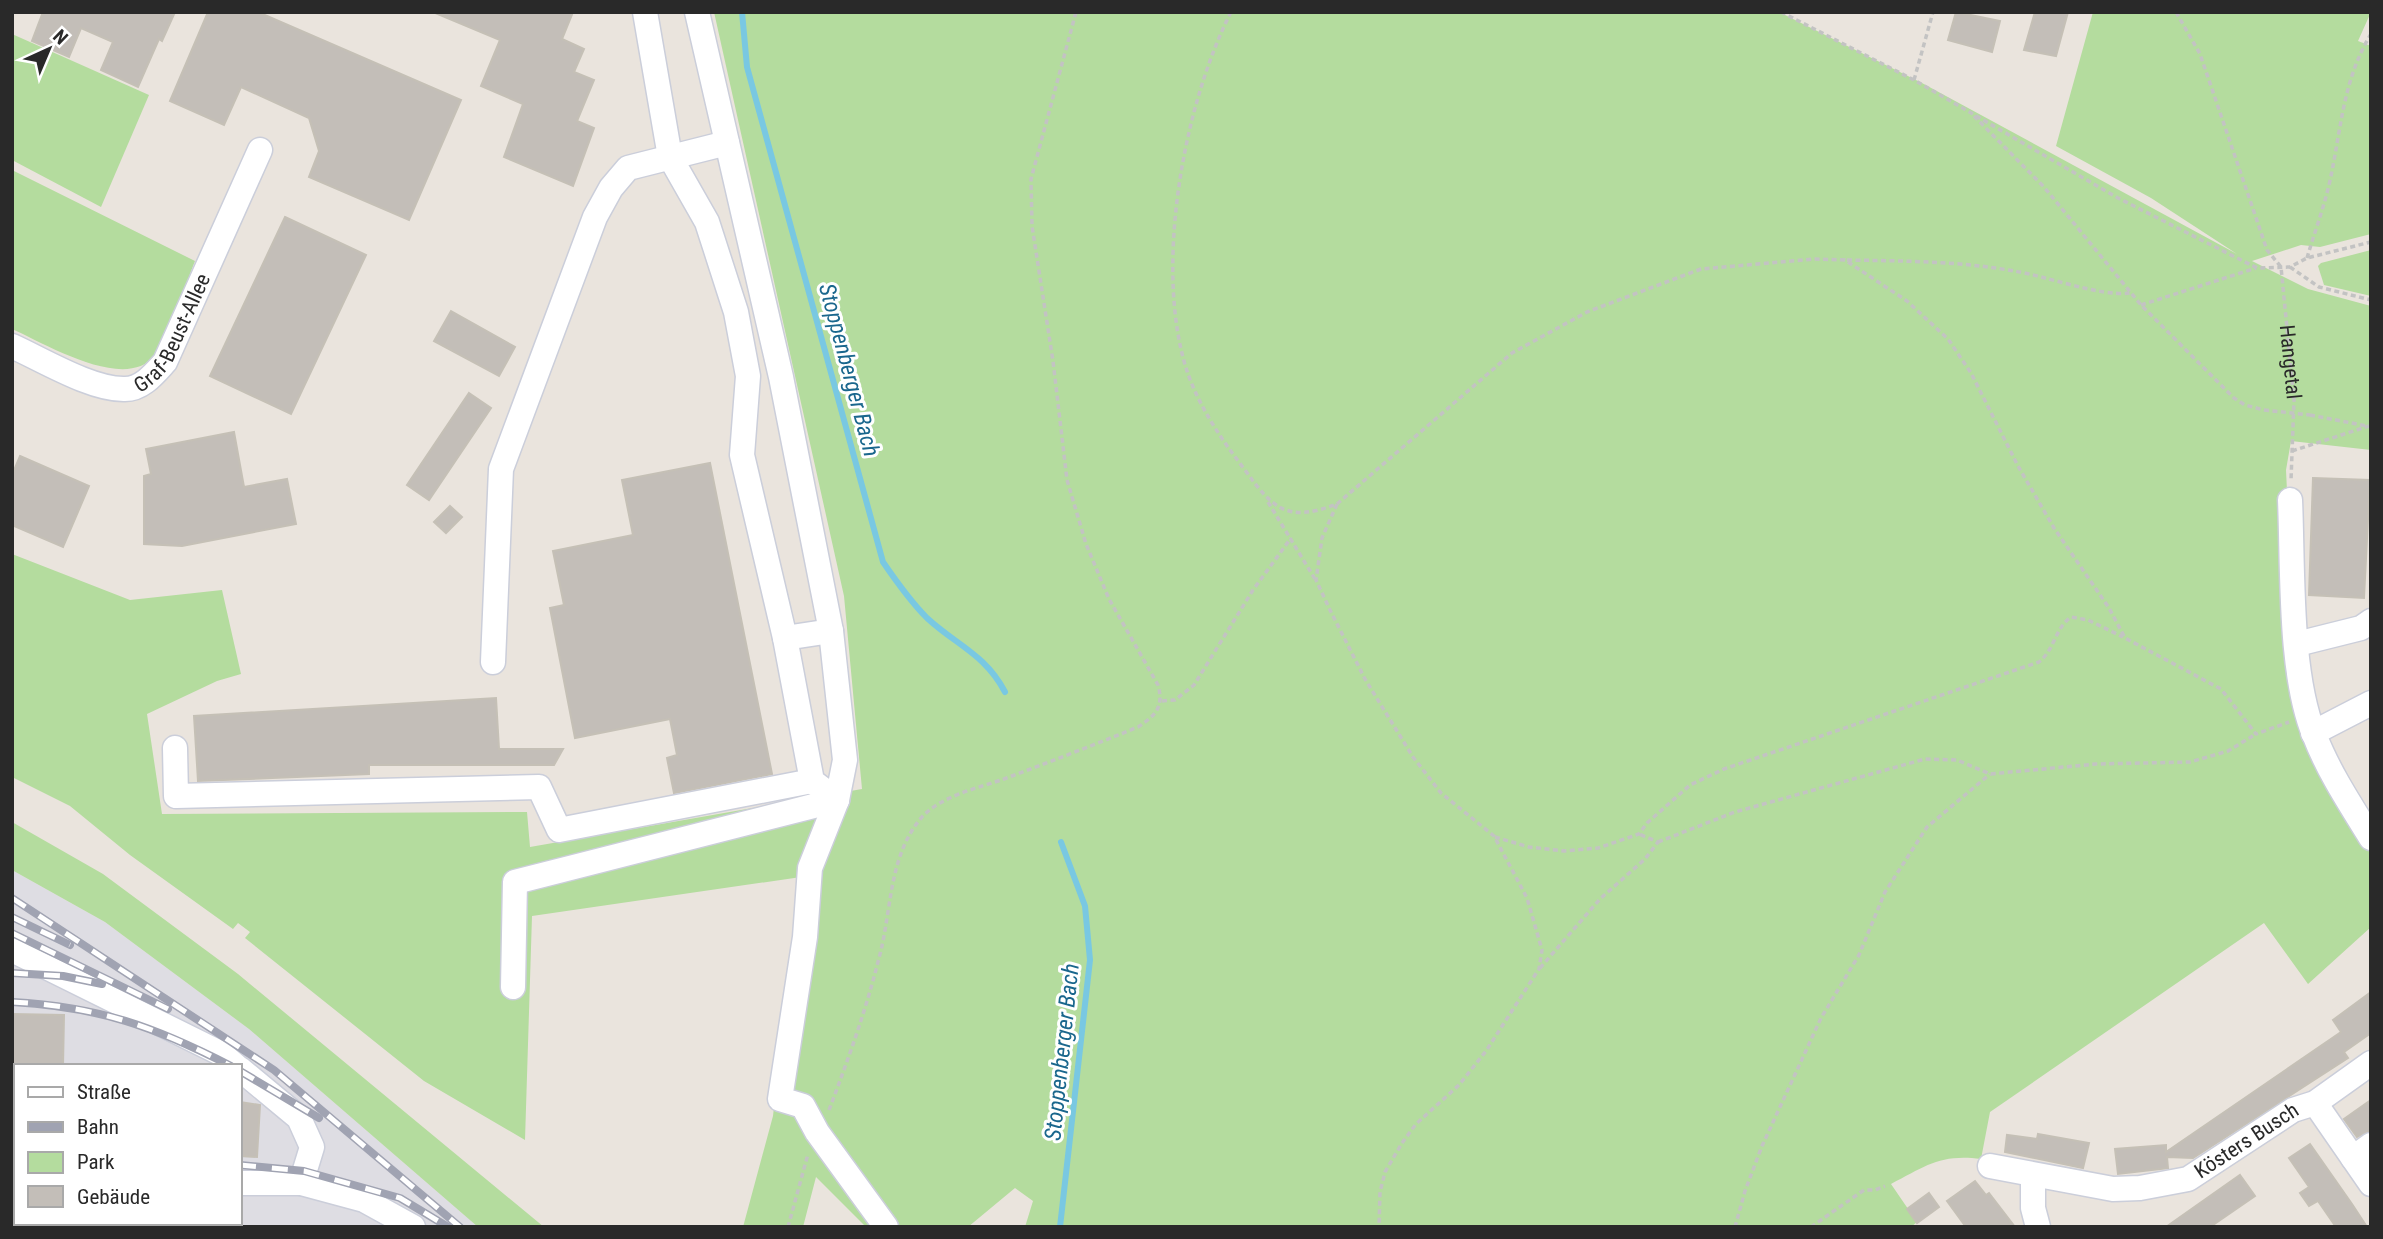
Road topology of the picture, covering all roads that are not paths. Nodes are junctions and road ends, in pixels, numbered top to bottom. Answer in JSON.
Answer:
{"nodes":[{"id":1,"x":645,"y":12,"type":"edge"},
{"id":2,"x":697,"y":12,"type":"edge"},
{"id":3,"x":727,"y":143,"type":"junction"},
{"id":4,"x":260,"y":150,"type":"dead end"},
{"id":5,"x":670,"y":157,"type":"junction"},
{"id":6,"x":12,"y":346,"type":"edge"},
{"id":7,"x":2290,"y":500,"type":"road end"},
{"id":8,"x":2371,"y":621,"type":"edge"},
{"id":9,"x":831,"y":631,"type":"junction"},
{"id":10,"x":785,"y":638,"type":"junction"},
{"id":11,"x":2297,"y":644,"type":"junction"},
{"id":12,"x":494,"y":662,"type":"dead end"},
{"id":13,"x":2371,"y":703,"type":"edge"},
{"id":14,"x":2310,"y":724,"type":"junction"},
{"id":15,"x":175,"y":748,"type":"dead end"},
{"id":16,"x":812,"y":781,"type":"junction"},
{"id":17,"x":837,"y":800,"type":"junction"},
{"id":18,"x":2371,"y":838,"type":"edge"},
{"id":19,"x":12,"y":950,"type":"edge"},
{"id":20,"x":513,"y":987,"type":"dead end"},
{"id":21,"x":2371,"y":1063,"type":"edge"},
{"id":22,"x":234,"y":1064,"type":"edge"},
{"id":23,"x":242,"y":1070,"type":"edge"},
{"id":24,"x":2315,"y":1103,"type":"junction"},
{"id":25,"x":2362,"y":1152,"type":"edge"},
{"id":26,"x":1990,"y":1166,"type":"dead end"},
{"id":27,"x":2033,"y":1176,"type":"junction"},
{"id":28,"x":242,"y":1182,"type":"edge"},
{"id":29,"x":302,"y":1183,"type":"junction"},
{"id":30,"x":2371,"y":1184,"type":"edge"},
{"id":31,"x":413,"y":1227,"type":"edge"},
{"id":32,"x":886,"y":1227,"type":"edge"},
{"id":33,"x":2038,"y":1227,"type":"edge"}],
"edges":[{"from":1,"to":5,"type":"street"},
{"from":2,"to":3,"type":"street"},
{"from":3,"to":5,"type":"street"},
{"from":3,"to":9,"type":"street"},
{"from":4,"to":6,"type":"street","name":"Graf-Beust-Allee"},
{"from":5,"to":10,"type":"street"},
{"from":5,"to":12,"type":"street"},
{"from":7,"to":11,"type":"street"},
{"from":8,"to":11,"type":"street"},
{"from":9,"to":10,"type":"street"},
{"from":9,"to":17,"type":"street"},
{"from":10,"to":16,"type":"street"},
{"from":11,"to":14,"type":"street"},
{"from":13,"to":14,"type":"street"},
{"from":14,"to":18,"type":"street"},
{"from":15,"to":16,"type":"street"},
{"from":16,"to":17,"type":"street"},
{"from":17,"to":20,"type":"street"},
{"from":17,"to":32,"type":"street"},
{"from":19,"to":22,"type":"street"},
{"from":21,"to":24,"type":"street","name":"Kösters Busch"},
{"from":23,"to":29,"type":"street"},
{"from":24,"to":25,"type":"street"},
{"from":24,"to":27,"type":"street","name":"Kösters Busch"},
{"from":25,"to":30,"type":"street"},
{"from":26,"to":27,"type":"street","name":"Kösters Busch"},
{"from":27,"to":33,"type":"street"},
{"from":28,"to":29,"type":"street"},
{"from":29,"to":31,"type":"street"}]}
